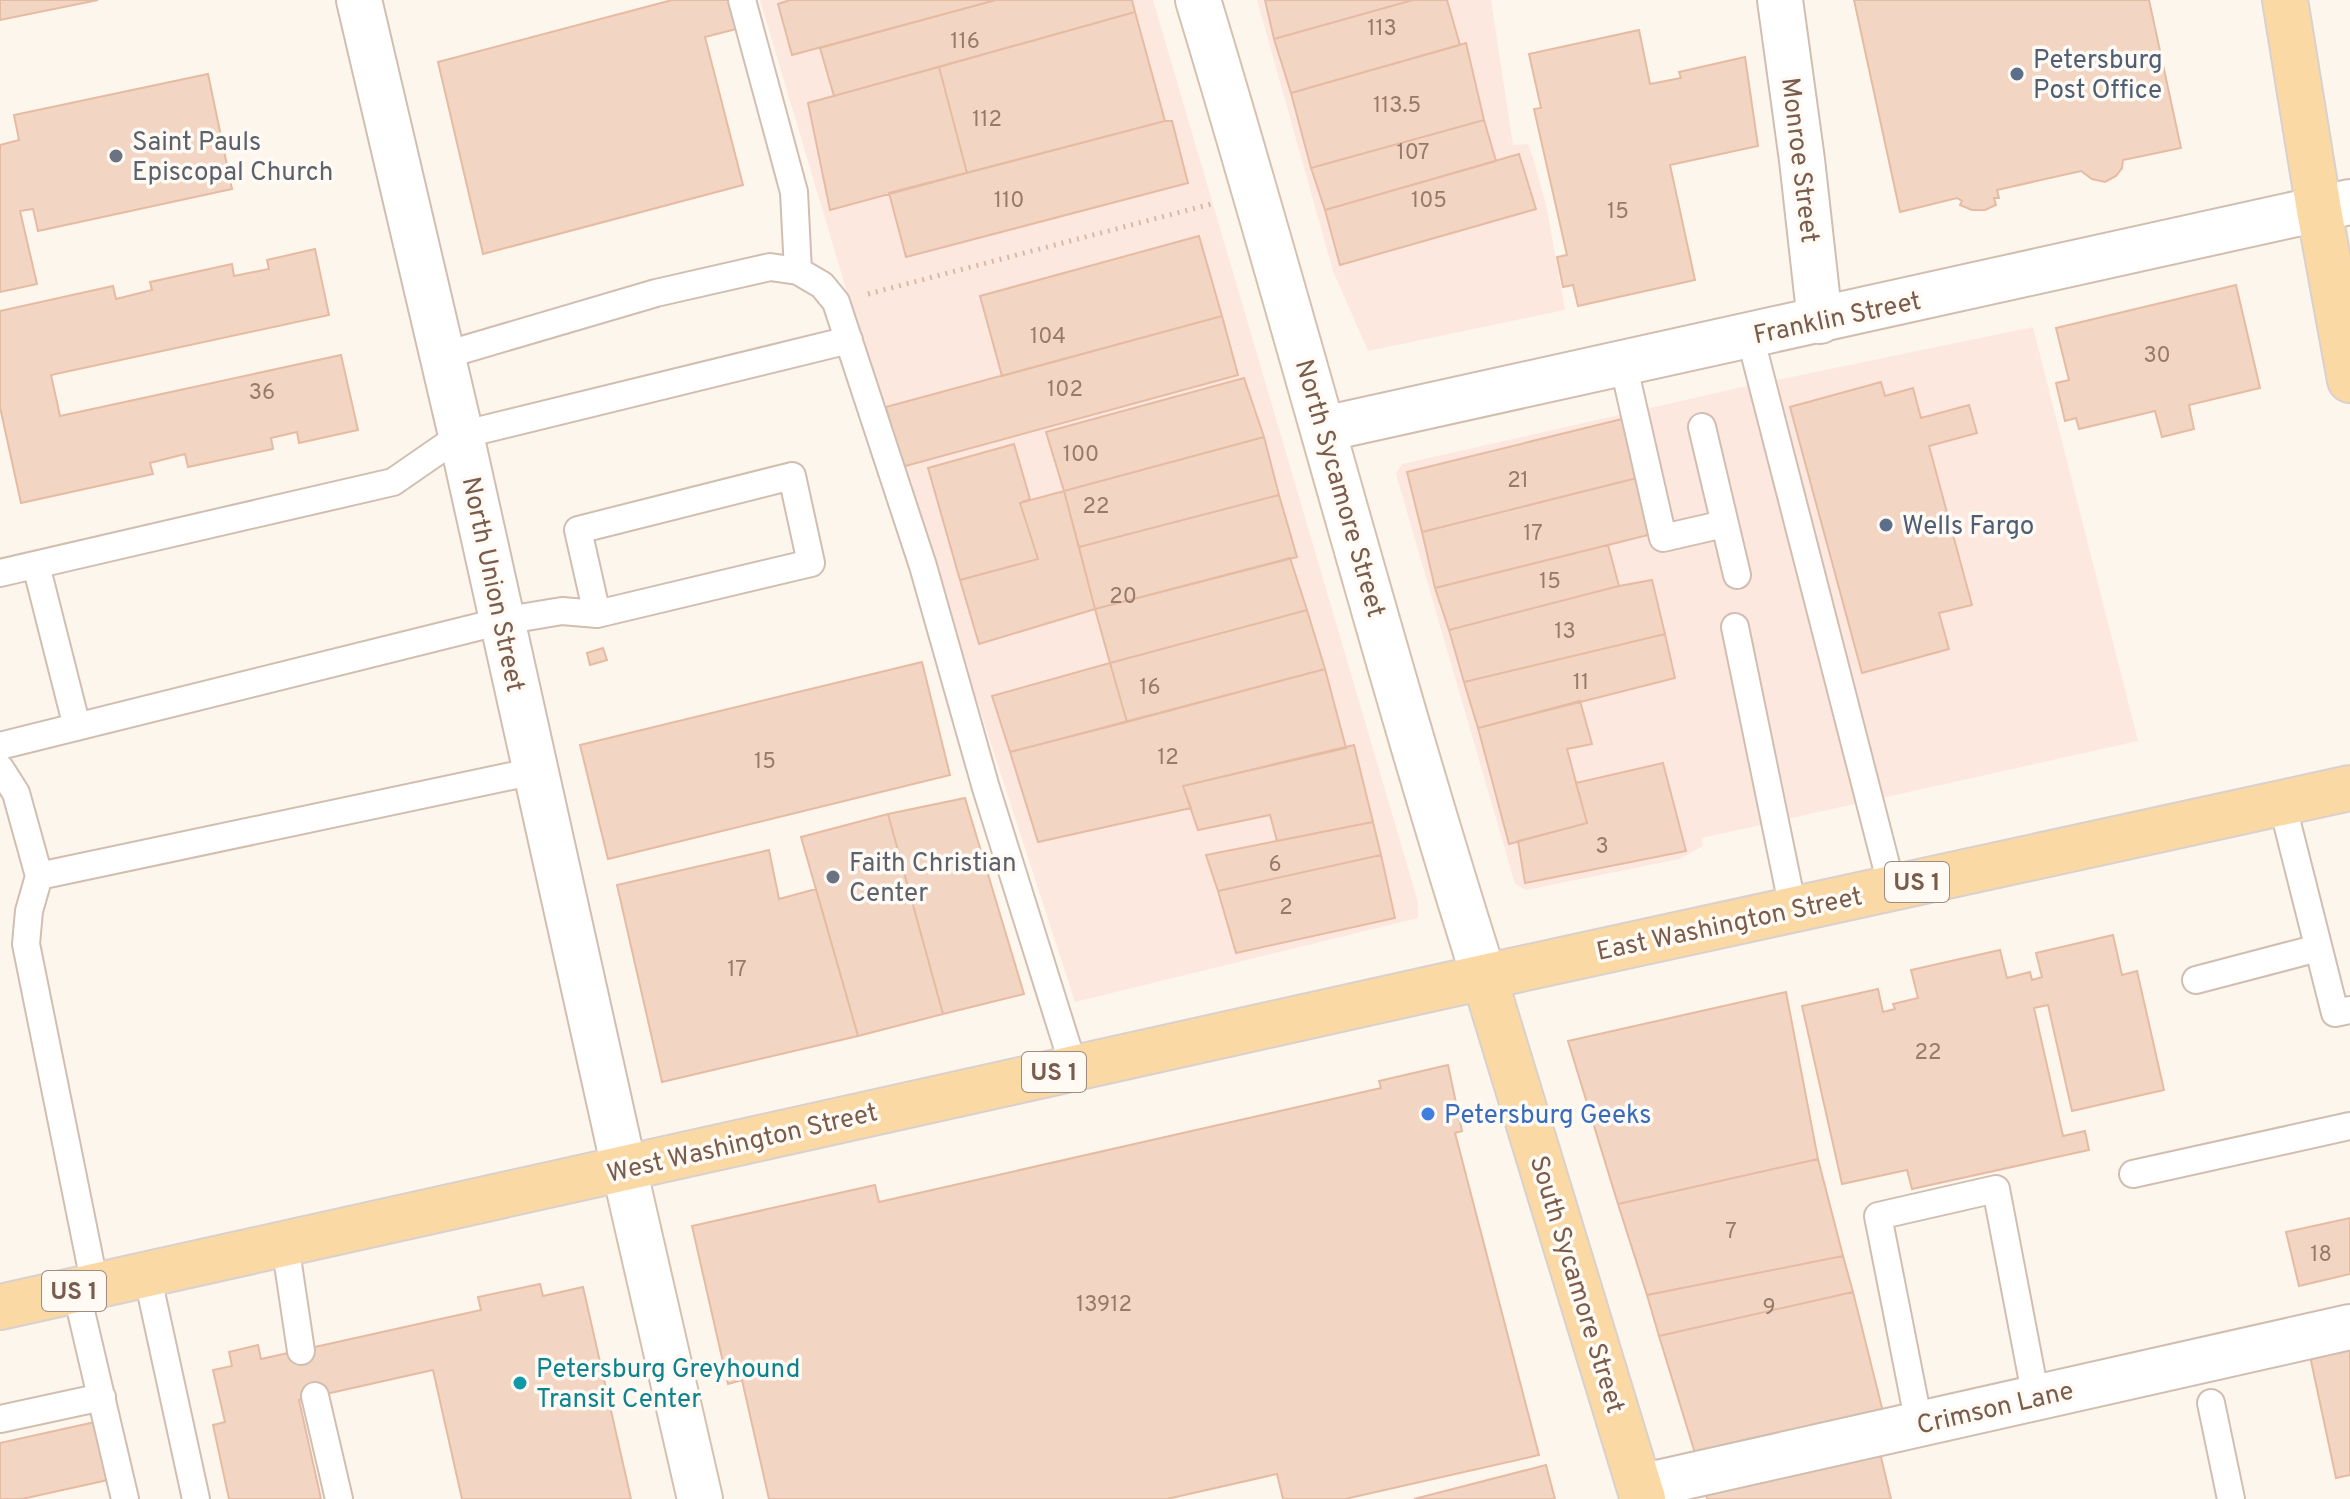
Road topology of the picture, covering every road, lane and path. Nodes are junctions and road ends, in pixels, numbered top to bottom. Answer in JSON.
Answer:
{"nodes":[{"id":1,"x":359,"y":0,"type":"edge"},
{"id":2,"x":742,"y":0,"type":"edge"},
{"id":3,"x":1198,"y":0,"type":"edge"},
{"id":4,"x":1780,"y":0,"type":"edge"},
{"id":5,"x":2285,"y":0,"type":"edge"},
{"id":6,"x":1256,"y":192,"type":"junction"},
{"id":7,"x":2334,"y":206,"type":"edge"},
{"id":8,"x":798,"y":271,"type":"junction"},
{"id":9,"x":836,"y":302,"type":"junction"},
{"id":10,"x":1820,"y":321,"type":"junction"},
{"id":11,"x":1750,"y":336,"type":"junction"},
{"id":12,"x":849,"y":340,"type":"junction"},
{"id":13,"x":442,"y":356,"type":"junction"},
{"id":14,"x":1623,"y":363,"type":"junction"},
{"id":15,"x":2350,"y":380,"type":"edge"},
{"id":16,"x":1702,"y":427,"type":"dead end"},
{"id":17,"x":1324,"y":429,"type":"junction"},
{"id":18,"x":461,"y":435,"type":"junction"},
{"id":19,"x":1724,"y":524,"type":"junction"},
{"id":20,"x":36,"y":565,"type":"junction"},
{"id":21,"x":0,"y":573,"type":"edge"},
{"id":22,"x":1737,"y":575,"type":"dead end"},
{"id":23,"x":597,"y":614,"type":"junction"},
{"id":24,"x":502,"y":621,"type":"junction"},
{"id":25,"x":1735,"y":627,"type":"dead end"},
{"id":26,"x":77,"y":727,"type":"junction"},
{"id":27,"x":0,"y":746,"type":"edge"},
{"id":28,"x":0,"y":768,"type":"edge"},
{"id":29,"x":535,"y":771,"type":"junction"},
{"id":30,"x":2350,"y":788,"type":"edge"},
{"id":31,"x":2282,"y":803,"type":"junction"},
{"id":32,"x":39,"y":876,"type":"junction"},
{"id":33,"x":1892,"y":888,"type":"junction"},
{"id":34,"x":1793,"y":909,"type":"junction"},
{"id":35,"x":2318,"y":948,"type":"junction"},
{"id":36,"x":1484,"y":977,"type":"junction"},
{"id":37,"x":2196,"y":980,"type":"dead end"},
{"id":38,"x":2350,"y":1010,"type":"edge"},
{"id":39,"x":1074,"y":1068,"type":"junction"},
{"id":40,"x":2350,"y":1126,"type":"edge"},
{"id":41,"x":624,"y":1168,"type":"junction"},
{"id":42,"x":2133,"y":1174,"type":"dead end"},
{"id":43,"x":285,"y":1244,"type":"junction"},
{"id":44,"x":147,"y":1274,"type":"junction"},
{"id":45,"x":86,"y":1288,"type":"junction"},
{"id":46,"x":0,"y":1307,"type":"edge"},
{"id":47,"x":2350,"y":1327,"type":"edge"},
{"id":48,"x":301,"y":1351,"type":"dead end"},
{"id":49,"x":315,"y":1396,"type":"dead end"},
{"id":50,"x":102,"y":1397,"type":"junction"},
{"id":51,"x":2036,"y":1398,"type":"junction"},
{"id":52,"x":2211,"y":1403,"type":"dead end"},
{"id":53,"x":0,"y":1419,"type":"edge"},
{"id":54,"x":1919,"y":1424,"type":"junction"},
{"id":55,"x":1642,"y":1493,"type":"edge"},
{"id":56,"x":125,"y":1499,"type":"edge"},
{"id":57,"x":196,"y":1499,"type":"edge"},
{"id":58,"x":339,"y":1499,"type":"edge"},
{"id":59,"x":700,"y":1499,"type":"edge"},
{"id":60,"x":2231,"y":1499,"type":"edge"}],
"edges":[{"from":1,"to":13,"type":"street","name":"North Union Street"},
{"from":2,"to":8,"type":"lane"},
{"from":3,"to":6,"type":"street","name":"North Sycamore Street"},
{"from":4,"to":10,"type":"street","name":"Monroe Street"},
{"from":5,"to":7,"type":"main road"},
{"from":6,"to":9,"type":"path"},
{"from":6,"to":17,"type":"street","name":"North Sycamore Street"},
{"from":7,"to":10,"type":"street","name":"Franklin Street"},
{"from":7,"to":15,"type":"main road"},
{"from":8,"to":9,"type":"lane"},
{"from":8,"to":13,"type":"lane"},
{"from":9,"to":12,"type":"lane"},
{"from":10,"to":11,"type":"street","name":"Franklin Street"},
{"from":11,"to":14,"type":"street","name":"Franklin Street"},
{"from":11,"to":33,"type":"lane"},
{"from":12,"to":18,"type":"lane"},
{"from":12,"to":39,"type":"lane"},
{"from":13,"to":18,"type":"street","name":"North Union Street"},
{"from":14,"to":17,"type":"street","name":"Franklin Street"},
{"from":14,"to":19,"type":"lane"},
{"from":16,"to":19,"type":"lane"},
{"from":17,"to":36,"type":"street","name":"North Sycamore Street"},
{"from":18,"to":20,"type":"lane"},
{"from":18,"to":24,"type":"street","name":"North Union Street"},
{"from":19,"to":22,"type":"lane"},
{"from":20,"to":21,"type":"lane"},
{"from":20,"to":26,"type":"lane"},
{"from":23,"to":23,"type":"lane"},
{"from":23,"to":24,"type":"lane"},
{"from":24,"to":26,"type":"lane"},
{"from":24,"to":29,"type":"street","name":"North Union Street"},
{"from":25,"to":34,"type":"lane"},
{"from":26,"to":27,"type":"lane"},
{"from":28,"to":32,"type":"lane"},
{"from":29,"to":32,"type":"lane"},
{"from":29,"to":41,"type":"street","name":"North Union Street"},
{"from":30,"to":31,"type":"main road","name":"East Washington Street","number":"US 1"},
{"from":31,"to":33,"type":"main road","name":"East Washington Street","number":"US 1"},
{"from":31,"to":35,"type":"lane"},
{"from":32,"to":45,"type":"lane"},
{"from":33,"to":34,"type":"main road","name":"East Washington Street","number":"US 1"},
{"from":34,"to":36,"type":"main road","name":"East Washington Street","number":"US 1"},
{"from":35,"to":37,"type":"lane"},
{"from":35,"to":38,"type":"lane"},
{"from":36,"to":39,"type":"main road","name":"West Washington Street","number":"US 1"},
{"from":36,"to":55,"type":"main road","name":"South Sycamore Street"},
{"from":39,"to":41,"type":"main road","name":"West Washington Street","number":"US 1"},
{"from":40,"to":42,"type":"lane"},
{"from":41,"to":43,"type":"main road","name":"West Washington Street","number":"US 1"},
{"from":41,"to":59,"type":"street","name":"North Union Street"},
{"from":43,"to":44,"type":"main road","name":"West Washington Street","number":"US 1"},
{"from":43,"to":48,"type":"lane"},
{"from":44,"to":45,"type":"main road","name":"West Washington Street","number":"US 1"},
{"from":44,"to":57,"type":"lane"},
{"from":45,"to":46,"type":"main road","name":"West Washington Street","number":"US 1"},
{"from":45,"to":50,"type":"lane"},
{"from":47,"to":51,"type":"street","name":"Crimson Lane"},
{"from":49,"to":58,"type":"lane"},
{"from":50,"to":53,"type":"lane"},
{"from":50,"to":56,"type":"lane"},
{"from":51,"to":54,"type":"street","name":"Crimson Lane"},
{"from":51,"to":54,"type":"lane"},
{"from":52,"to":60,"type":"lane"},
{"from":54,"to":55,"type":"street","name":"Crimson Lane"}]}
